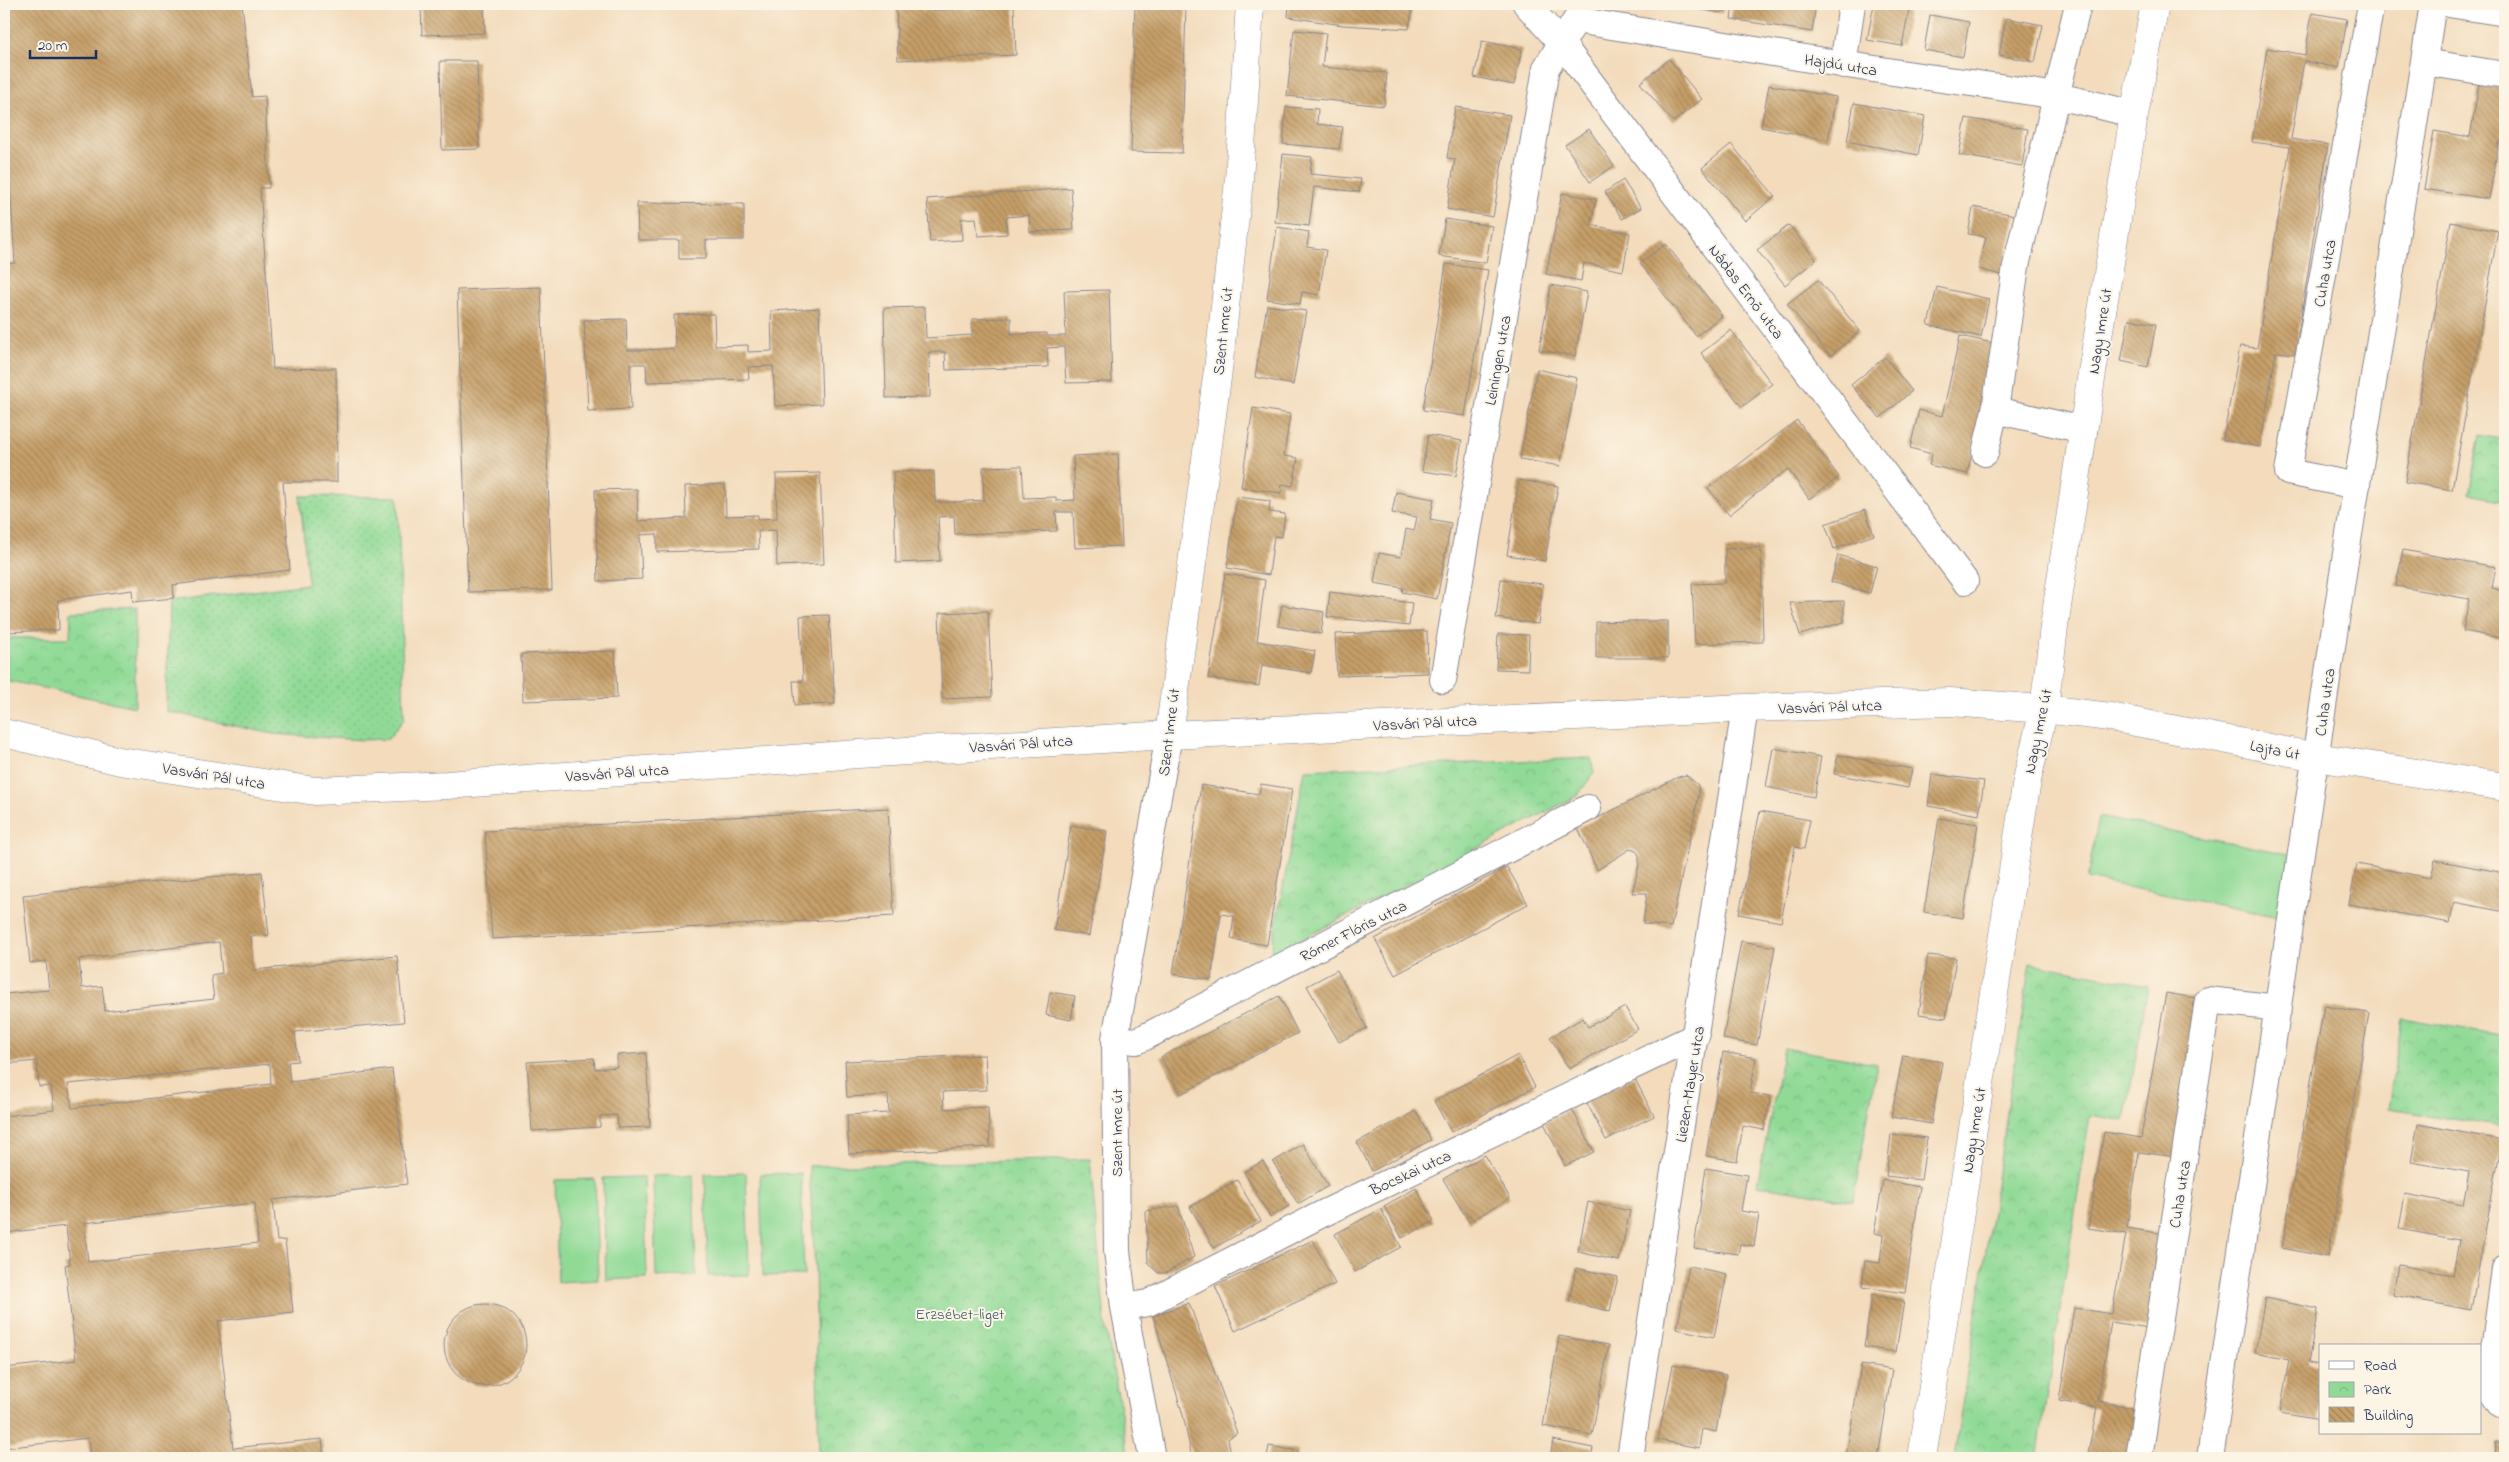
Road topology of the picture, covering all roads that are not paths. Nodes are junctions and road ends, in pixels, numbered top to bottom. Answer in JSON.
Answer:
{"nodes":[{"id":1,"x":1250,"y":4,"type":"edge"},
{"id":2,"x":1526,"y":4,"type":"edge"},
{"id":3,"x":1852,"y":4,"type":"edge"},
{"id":4,"x":2078,"y":4,"type":"edge"},
{"id":5,"x":2155,"y":4,"type":"edge"},
{"id":6,"x":2372,"y":4,"type":"edge"},
{"id":7,"x":2433,"y":4,"type":"edge"},
{"id":8,"x":2449,"y":4,"type":"edge"},
{"id":9,"x":2505,"y":13,"type":"edge"},
{"id":10,"x":1562,"y":44,"type":"junction"},
{"id":11,"x":2424,"y":62,"type":"junction"},
{"id":12,"x":1843,"y":65,"type":"junction"},
{"id":13,"x":2505,"y":75,"type":"edge"},
{"id":14,"x":2056,"y":97,"type":"junction"},
{"id":15,"x":2134,"y":115,"type":"junction"},
{"id":16,"x":1995,"y":410,"type":"junction"},
{"id":17,"x":2084,"y":430,"type":"junction"},
{"id":18,"x":1986,"y":453,"type":"dead end"},
{"id":19,"x":2357,"y":486,"type":"junction"},
{"id":20,"x":1965,"y":581,"type":"dead end"},
{"id":21,"x":1443,"y":680,"type":"dead end"},
{"id":22,"x":1745,"y":708,"type":"junction"},
{"id":23,"x":2044,"y":709,"type":"junction"},
{"id":24,"x":4,"y":733,"type":"edge"},
{"id":25,"x":1169,"y":735,"type":"junction"},
{"id":26,"x":2316,"y":757,"type":"junction"},
{"id":27,"x":2505,"y":787,"type":"edge"},
{"id":28,"x":1588,"y":808,"type":"dead end"},
{"id":29,"x":2279,"y":1008,"type":"junction"},
{"id":30,"x":1696,"y":1036,"type":"junction"},
{"id":31,"x":1115,"y":1039,"type":"junction"},
{"id":32,"x":2505,"y":1269,"type":"edge"},
{"id":33,"x":1124,"y":1307,"type":"junction"},
{"id":34,"x":2505,"y":1405,"type":"edge"},
{"id":35,"x":1152,"y":1458,"type":"edge"},
{"id":36,"x":1630,"y":1458,"type":"edge"},
{"id":37,"x":1922,"y":1458,"type":"edge"},
{"id":38,"x":2139,"y":1458,"type":"edge"},
{"id":39,"x":2210,"y":1458,"type":"edge"}],
"edges":[{"from":1,"to":25,"type":"main road","name":"Szent Imre út"},
{"from":2,"to":10,"type":"street","name":"Nádas Ernő utca"},
{"from":3,"to":12,"type":"street"},
{"from":4,"to":14,"type":"street"},
{"from":5,"to":15,"type":"main road","name":"Nagy Imre út"},
{"from":6,"to":19,"type":"street","name":"Cuha utca"},
{"from":7,"to":11,"type":"street","name":"Cuha utca"},
{"from":8,"to":9,"type":"street"},
{"from":10,"to":12,"type":"street","name":"Hajdú utca"},
{"from":10,"to":20,"type":"street","name":"Nádas Ernő utca"},
{"from":10,"to":21,"type":"street","name":"Leiningen utca"},
{"from":11,"to":13,"type":"street"},
{"from":11,"to":19,"type":"street","name":"Cuha utca"},
{"from":12,"to":14,"type":"street","name":"Hajdú utca"},
{"from":14,"to":15,"type":"street","name":"Hajdú utca"},
{"from":14,"to":16,"type":"street"},
{"from":15,"to":17,"type":"main road","name":"Nagy Imre út"},
{"from":16,"to":17,"type":"street"},
{"from":16,"to":18,"type":"street"},
{"from":17,"to":23,"type":"main road","name":"Nagy Imre út"},
{"from":19,"to":26,"type":"street","name":"Cuha utca"},
{"from":22,"to":23,"type":"main road","name":"Vasvári Pál utca"},
{"from":22,"to":25,"type":"main road","name":"Vasvári Pál utca"},
{"from":22,"to":30,"type":"street","name":"Liezen-Mayer utca"},
{"from":23,"to":26,"type":"main road","name":"Lajta út"},
{"from":23,"to":37,"type":"main road","name":"Nagy Imre út"},
{"from":24,"to":25,"type":"main road","name":"Vasvári Pál utca"},
{"from":25,"to":31,"type":"street","name":"Szent Imre út"},
{"from":26,"to":27,"type":"main road","name":"Lajta út"},
{"from":26,"to":29,"type":"street","name":"Cuha utca"},
{"from":28,"to":31,"type":"street","name":"Rómer Flóris utca"},
{"from":29,"to":38,"type":"street","name":"Cuha utca"},
{"from":29,"to":39,"type":"street","name":"Cuha utca"},
{"from":30,"to":33,"type":"street","name":"Bocskai utca"},
{"from":30,"to":36,"type":"street","name":"Liezen-Mayer utca"},
{"from":31,"to":33,"type":"street","name":"Szent Imre út"},
{"from":32,"to":34,"type":"street"},
{"from":33,"to":35,"type":"street","name":"Szent Imre út"}]}
